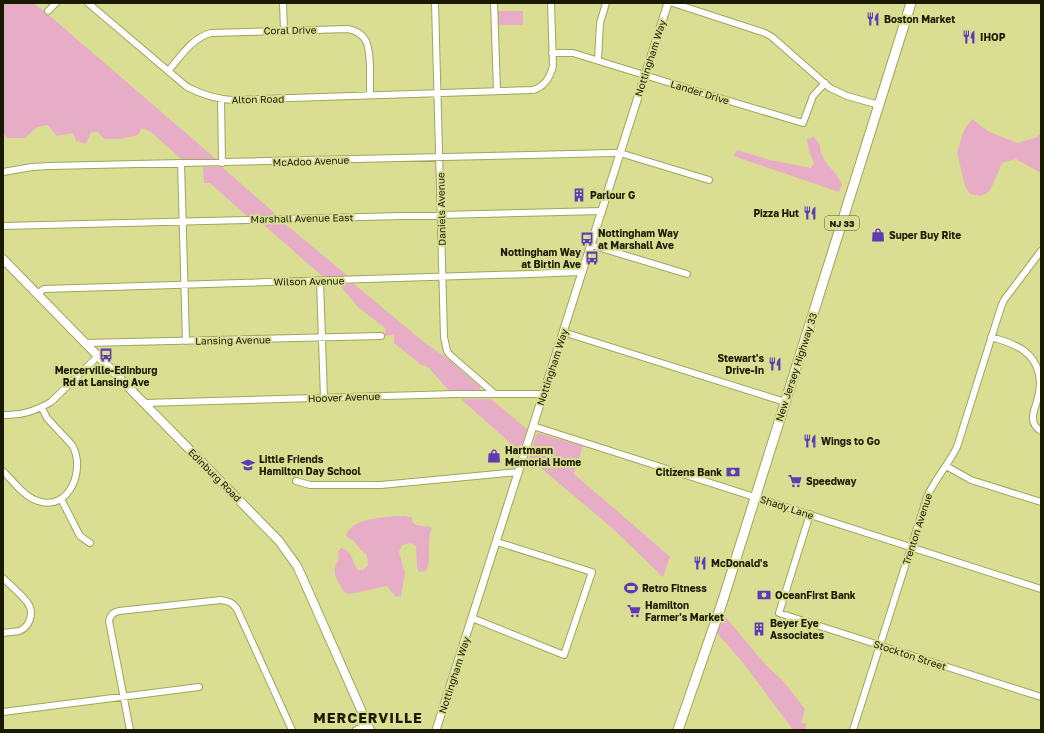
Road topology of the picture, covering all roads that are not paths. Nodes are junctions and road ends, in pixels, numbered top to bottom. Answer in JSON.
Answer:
{"nodes":[{"id":1,"x":56,"y":3,"type":"edge"},
{"id":2,"x":88,"y":3,"type":"edge"},
{"id":3,"x":283,"y":3,"type":"edge"},
{"id":4,"x":436,"y":3,"type":"edge"},
{"id":5,"x":494,"y":3,"type":"edge"},
{"id":6,"x":551,"y":3,"type":"edge"},
{"id":7,"x":606,"y":3,"type":"edge"},
{"id":8,"x":668,"y":3,"type":"edge"},
{"id":9,"x":673,"y":3,"type":"edge"},
{"id":10,"x":911,"y":3,"type":"edge"},
{"id":11,"x":48,"y":11,"type":"dead end"},
{"id":12,"x":284,"y":30,"type":"junction"},
{"id":13,"x":552,"y":53,"type":"junction"},
{"id":14,"x":598,"y":60,"type":"junction"},
{"id":15,"x":169,"y":70,"type":"junction"},
{"id":16,"x":645,"y":75,"type":"junction"},
{"id":17,"x":825,"y":83,"type":"junction"},
{"id":18,"x":497,"y":92,"type":"junction"},
{"id":19,"x":438,"y":94,"type":"junction"},
{"id":20,"x":370,"y":96,"type":"junction"},
{"id":21,"x":221,"y":99,"type":"junction"},
{"id":22,"x":879,"y":105,"type":"junction"},
{"id":23,"x":620,"y":153,"type":"junction"},
{"id":24,"x":440,"y":157,"type":"junction"},
{"id":25,"x":181,"y":163,"type":"junction"},
{"id":26,"x":222,"y":163,"type":"junction"},
{"id":27,"x":3,"y":172,"type":"edge"},
{"id":28,"x":709,"y":180,"type":"dead end"},
{"id":29,"x":602,"y":211,"type":"junction"},
{"id":30,"x":441,"y":215,"type":"junction"},
{"id":31,"x":183,"y":221,"type":"junction"},
{"id":32,"x":3,"y":226,"type":"edge"},
{"id":33,"x":591,"y":245,"type":"junction"},
{"id":34,"x":1041,"y":251,"type":"edge"},
{"id":35,"x":3,"y":259,"type":"edge"},
{"id":36,"x":582,"y":272,"type":"junction"},
{"id":37,"x":687,"y":274,"type":"dead end"},
{"id":38,"x":443,"y":278,"type":"junction"},
{"id":39,"x":320,"y":281,"type":"junction"},
{"id":40,"x":184,"y":283,"type":"junction"},
{"id":41,"x":37,"y":294,"type":"junction"},
{"id":42,"x":563,"y":332,"type":"junction"},
{"id":43,"x":381,"y":336,"type":"dead end"},
{"id":44,"x":992,"y":337,"type":"junction"},
{"id":45,"x":322,"y":338,"type":"junction"},
{"id":46,"x":186,"y":341,"type":"junction"},
{"id":47,"x":85,"y":343,"type":"junction"},
{"id":48,"x":98,"y":356,"type":"junction"},
{"id":49,"x":1039,"y":365,"type":"edge"},
{"id":50,"x":495,"y":394,"type":"junction"},
{"id":51,"x":544,"y":394,"type":"junction"},
{"id":52,"x":324,"y":398,"type":"junction"},
{"id":53,"x":785,"y":402,"type":"junction"},
{"id":54,"x":144,"y":403,"type":"junction"},
{"id":55,"x":42,"y":408,"type":"junction"},
{"id":56,"x":3,"y":415,"type":"edge"},
{"id":57,"x":533,"y":426,"type":"junction"},
{"id":58,"x":1041,"y":432,"type":"edge"},
{"id":59,"x":946,"y":466,"type":"junction"},
{"id":60,"x":3,"y":471,"type":"edge"},
{"id":61,"x":519,"y":472,"type":"junction"},
{"id":62,"x":296,"y":481,"type":"dead end"},
{"id":63,"x":755,"y":497,"type":"junction"},
{"id":64,"x":61,"y":499,"type":"junction"},
{"id":65,"x":1041,"y":502,"type":"edge"},
{"id":66,"x":810,"y":514,"type":"junction"},
{"id":67,"x":497,"y":542,"type":"junction"},
{"id":68,"x":90,"y":543,"type":"dead end"},
{"id":69,"x":911,"y":547,"type":"junction"},
{"id":70,"x":3,"y":578,"type":"edge"},
{"id":71,"x":1041,"y":589,"type":"edge"},
{"id":72,"x":472,"y":618,"type":"junction"},
{"id":73,"x":3,"y":633,"type":"edge"},
{"id":74,"x":880,"y":645,"type":"junction"},
{"id":75,"x":199,"y":687,"type":"dead end"},
{"id":76,"x":124,"y":697,"type":"junction"},
{"id":77,"x":1041,"y":697,"type":"edge"},
{"id":78,"x":3,"y":712,"type":"edge"},
{"id":79,"x":369,"y":727,"type":"edge"},
{"id":80,"x":130,"y":730,"type":"edge"},
{"id":81,"x":292,"y":730,"type":"edge"},
{"id":82,"x":356,"y":730,"type":"edge"},
{"id":83,"x":436,"y":730,"type":"edge"},
{"id":84,"x":678,"y":730,"type":"edge"},
{"id":85,"x":853,"y":730,"type":"edge"}],
"edges":[{"from":1,"to":11,"type":"street"},
{"from":2,"to":15,"type":"street","name":"Alton Road"},
{"from":3,"to":12,"type":"street"},
{"from":4,"to":19,"type":"street","name":"Daniels Avenue"},
{"from":5,"to":18,"type":"street"},
{"from":6,"to":13,"type":"street","name":"Alton Road"},
{"from":7,"to":14,"type":"street"},
{"from":8,"to":16,"type":"street","name":"Nottingham Way"},
{"from":9,"to":17,"type":"street"},
{"from":10,"to":22,"type":"main road","name":"New Jersey Highway 33","number":"NJ 33"},
{"from":12,"to":15,"type":"street","name":"Coral Drive"},
{"from":12,"to":20,"type":"street","name":"Coral Drive"},
{"from":13,"to":14,"type":"street","name":"Lander Drive"},
{"from":13,"to":18,"type":"street","name":"Alton Road"},
{"from":14,"to":16,"type":"street","name":"Lander Drive"},
{"from":15,"to":21,"type":"street","name":"Alton Road"},
{"from":16,"to":17,"type":"street","name":"Lander Drive"},
{"from":16,"to":23,"type":"street","name":"Nottingham Way"},
{"from":17,"to":22,"type":"street"},
{"from":18,"to":19,"type":"street","name":"Alton Road"},
{"from":19,"to":20,"type":"street","name":"Alton Road"},
{"from":19,"to":24,"type":"street","name":"Daniels Avenue"},
{"from":20,"to":21,"type":"street","name":"Alton Road"},
{"from":21,"to":26,"type":"street"},
{"from":22,"to":53,"type":"main road","name":"New Jersey Highway 33","number":"NJ 33"},
{"from":23,"to":24,"type":"street","name":"McAdoo Avenue"},
{"from":23,"to":28,"type":"street","name":"McAdoo Avenue"},
{"from":23,"to":29,"type":"street","name":"Nottingham Way"},
{"from":24,"to":26,"type":"street","name":"McAdoo Avenue"},
{"from":24,"to":30,"type":"street","name":"Daniels Avenue"},
{"from":25,"to":26,"type":"street","name":"McAdoo Avenue"},
{"from":25,"to":27,"type":"street","name":"McAdoo Avenue"},
{"from":25,"to":31,"type":"street"},
{"from":29,"to":30,"type":"street","name":"Marshall Avenue East"},
{"from":29,"to":33,"type":"street","name":"Nottingham Way"},
{"from":30,"to":31,"type":"street","name":"Marshall Avenue East"},
{"from":30,"to":38,"type":"street","name":"Daniels Avenue"},
{"from":31,"to":32,"type":"street","name":"Marshall Avenue East"},
{"from":31,"to":40,"type":"street"},
{"from":33,"to":36,"type":"street","name":"Nottingham Way"},
{"from":33,"to":37,"type":"street"},
{"from":34,"to":44,"type":"street","name":"Trenton Avenue"},
{"from":35,"to":41,"type":"main road","name":"Edinburg Road"},
{"from":36,"to":38,"type":"street","name":"Wilson Avenue"},
{"from":36,"to":42,"type":"street","name":"Nottingham Way"},
{"from":38,"to":39,"type":"street","name":"Wilson Avenue"},
{"from":38,"to":50,"type":"street","name":"Daniels Avenue"},
{"from":39,"to":40,"type":"street","name":"Wilson Avenue"},
{"from":39,"to":45,"type":"street"},
{"from":40,"to":41,"type":"street","name":"Wilson Avenue"},
{"from":40,"to":46,"type":"street"},
{"from":41,"to":47,"type":"main road","name":"Edinburg Road"},
{"from":42,"to":51,"type":"street","name":"Nottingham Way"},
{"from":42,"to":53,"type":"street"},
{"from":43,"to":45,"type":"street","name":"Lansing Avenue"},
{"from":44,"to":49,"type":"street"},
{"from":44,"to":59,"type":"street","name":"Trenton Avenue"},
{"from":45,"to":46,"type":"street","name":"Lansing Avenue"},
{"from":45,"to":52,"type":"street"},
{"from":46,"to":47,"type":"street","name":"Lansing Avenue"},
{"from":47,"to":48,"type":"main road","name":"Edinburg Road"},
{"from":48,"to":54,"type":"main road","name":"Edinburg Road"},
{"from":48,"to":55,"type":"street"},
{"from":49,"to":58,"type":"street"},
{"from":50,"to":51,"type":"street","name":"Hoover Avenue"},
{"from":50,"to":52,"type":"street","name":"Hoover Avenue"},
{"from":51,"to":57,"type":"street","name":"Nottingham Way"},
{"from":52,"to":54,"type":"street","name":"Hoover Avenue"},
{"from":53,"to":63,"type":"main road","name":"New Jersey Highway 33","number":"NJ 33"},
{"from":54,"to":79,"type":"main road","name":"Edinburg Road"},
{"from":55,"to":56,"type":"street"},
{"from":55,"to":64,"type":"street"},
{"from":57,"to":61,"type":"street","name":"Nottingham Way"},
{"from":57,"to":63,"type":"street","name":"Shady Lane"},
{"from":59,"to":65,"type":"street"},
{"from":59,"to":69,"type":"street","name":"Trenton Avenue"},
{"from":60,"to":64,"type":"street"},
{"from":61,"to":62,"type":"street"},
{"from":61,"to":67,"type":"street","name":"Nottingham Way"},
{"from":63,"to":66,"type":"street","name":"Shady Lane"},
{"from":63,"to":84,"type":"main road","name":"New Jersey Highway 33","number":"NJ 33"},
{"from":64,"to":68,"type":"street"},
{"from":66,"to":69,"type":"street","name":"Shady Lane"},
{"from":66,"to":74,"type":"street","name":"Stockton Street"},
{"from":67,"to":72,"type":"street","name":"Nottingham Way"},
{"from":67,"to":72,"type":"street"},
{"from":69,"to":71,"type":"street","name":"Shady Lane"},
{"from":69,"to":74,"type":"street","name":"Trenton Avenue"},
{"from":70,"to":73,"type":"street"},
{"from":72,"to":83,"type":"street","name":"Nottingham Way"},
{"from":74,"to":77,"type":"street","name":"Stockton Street"},
{"from":74,"to":85,"type":"street","name":"Trenton Avenue"},
{"from":75,"to":76,"type":"street"},
{"from":76,"to":78,"type":"street"},
{"from":76,"to":80,"type":"street"},
{"from":76,"to":81,"type":"street"},
{"from":79,"to":82,"type":"street"}]}
